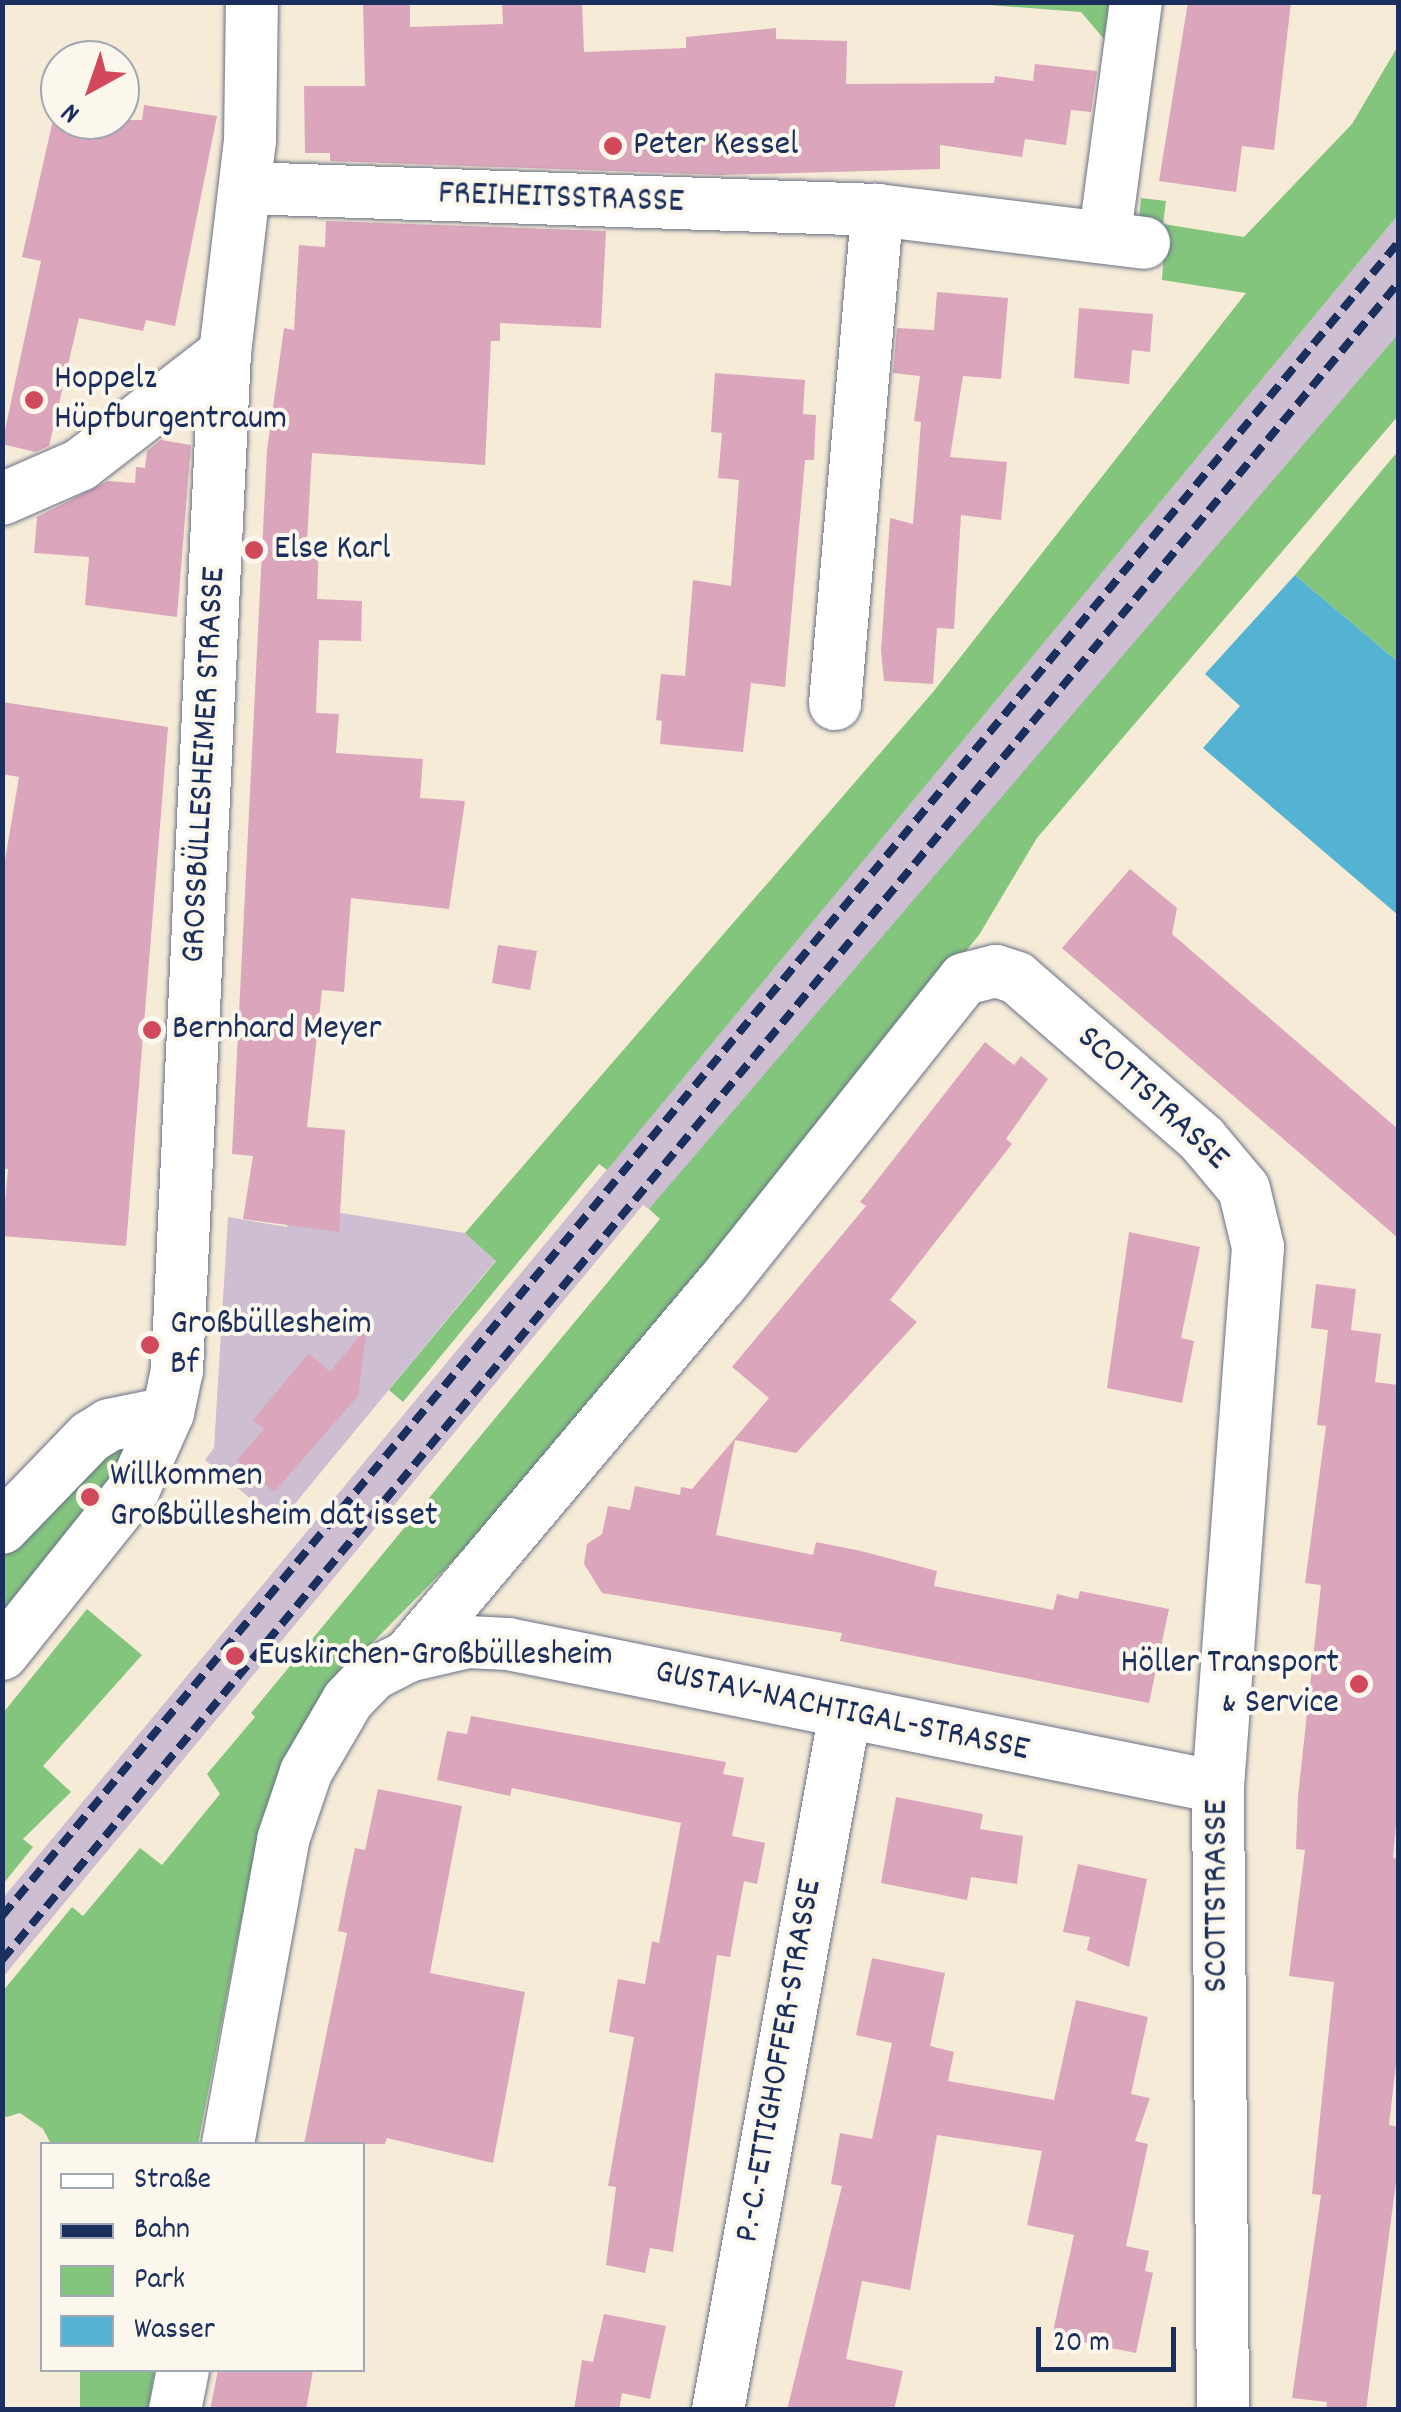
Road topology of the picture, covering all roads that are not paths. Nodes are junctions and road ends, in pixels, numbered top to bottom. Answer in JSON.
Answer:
{"nodes":[{"id":1,"x":252,"y":2,"type":"edge"},
{"id":2,"x":1136,"y":2,"type":"edge"},
{"id":3,"x":244,"y":188,"type":"junction"},
{"id":4,"x":877,"y":210,"type":"junction"},
{"id":5,"x":226,"y":354,"type":"junction"},
{"id":6,"x":2,"y":499,"type":"edge"},
{"id":7,"x":835,"y":704,"type":"dead end"},
{"id":8,"x":168,"y":1413,"type":"junction"},
{"id":9,"x":2,"y":1528,"type":"edge"},
{"id":10,"x":2,"y":1654,"type":"edge"},
{"id":11,"x":408,"y":1656,"type":"junction"},
{"id":12,"x":845,"y":1712,"type":"junction"},
{"id":13,"x":1218,"y":1787,"type":"junction"},
{"id":14,"x":228,"y":2142,"type":"edge"},
{"id":15,"x":183,"y":2372,"type":"edge"},
{"id":16,"x":174,"y":2410,"type":"edge"},
{"id":17,"x":718,"y":2410,"type":"edge"},
{"id":18,"x":1223,"y":2410,"type":"edge"}],
"edges":[{"from":1,"to":3,"type":"street","name":"GROSSBÜLLESHEIMER STRASSE"},
{"from":2,"to":4,"type":"street","name":"FREIHEITSSTRASSE"},
{"from":3,"to":4,"type":"street","name":"FREIHEITSSTRASSE"},
{"from":3,"to":5,"type":"street","name":"GROSSBÜLLESHEIMER STRASSE"},
{"from":4,"to":7,"type":"street"},
{"from":5,"to":6,"type":"street"},
{"from":5,"to":8,"type":"street","name":"GROSSBÜLLESHEIMER STRASSE"},
{"from":8,"to":9,"type":"street"},
{"from":8,"to":10,"type":"street","name":"GROSSBÜLLESHEIMER STRASSE"},
{"from":11,"to":12,"type":"street","name":"GUSTAV-NACHTIGAL-STRASSE"},
{"from":11,"to":13,"type":"street","name":"SCOTTSTRASSE"},
{"from":11,"to":14,"type":"street","name":"GUSTAV-NACHTIGAL-STRASSE"},
{"from":12,"to":13,"type":"street","name":"GUSTAV-NACHTIGAL-STRASSE"},
{"from":12,"to":17,"type":"street","name":"P.-C.-ETTIGHOFFER-STRASSE"},
{"from":13,"to":18,"type":"street","name":"SCOTTSTRASSE"},
{"from":15,"to":16,"type":"street"}]}
